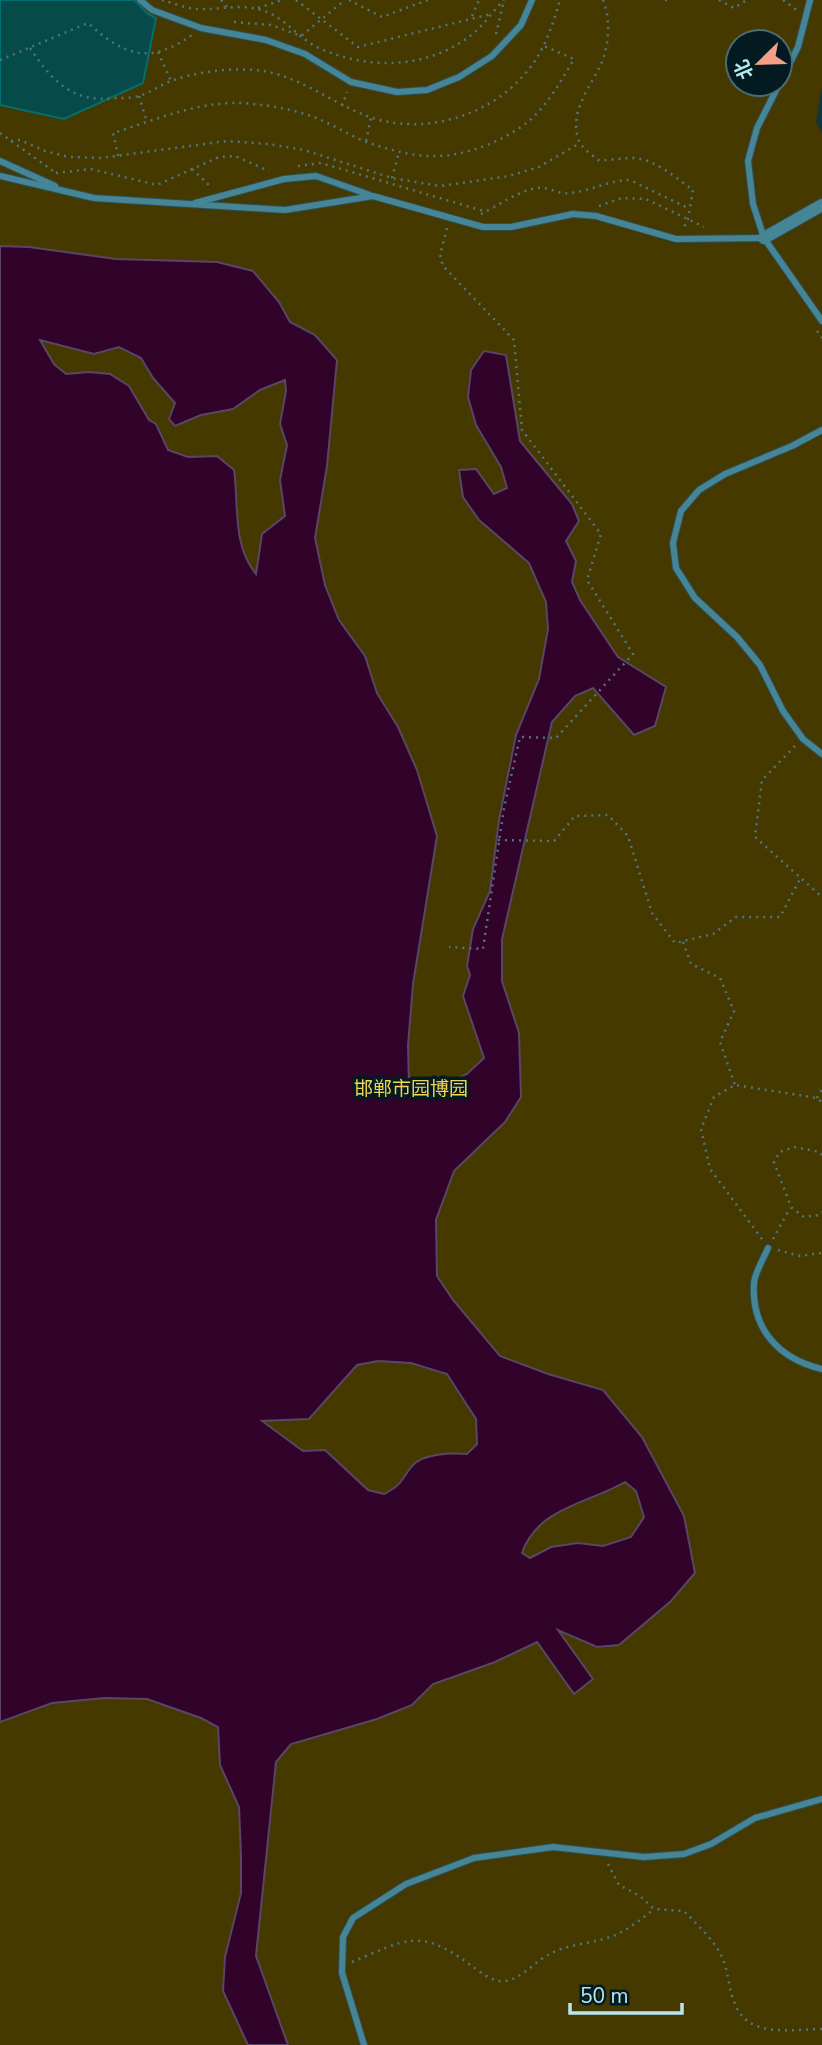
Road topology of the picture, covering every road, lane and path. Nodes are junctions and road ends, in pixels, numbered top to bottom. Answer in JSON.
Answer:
{"nodes":[{"id":1,"x":140,"y":0,"type":"edge"},
{"id":2,"x":162,"y":0,"type":"edge"},
{"id":3,"x":221,"y":0,"type":"edge"},
{"id":4,"x":282,"y":0,"type":"edge"},
{"id":5,"x":296,"y":0,"type":"edge"},
{"id":6,"x":347,"y":0,"type":"edge"},
{"id":7,"x":428,"y":0,"type":"edge"},
{"id":8,"x":479,"y":0,"type":"edge"},
{"id":9,"x":504,"y":0,"type":"edge"},
{"id":10,"x":532,"y":0,"type":"edge"},
{"id":11,"x":560,"y":0,"type":"edge"},
{"id":12,"x":603,"y":0,"type":"edge"},
{"id":13,"x":665,"y":0,"type":"edge"},
{"id":14,"x":671,"y":0,"type":"edge"},
{"id":15,"x":719,"y":0,"type":"edge"},
{"id":16,"x":747,"y":0,"type":"edge"},
{"id":17,"x":783,"y":0,"type":"edge"},
{"id":18,"x":810,"y":0,"type":"edge"},
{"id":19,"x":227,"y":7,"type":"junction"},
{"id":20,"x":256,"y":9,"type":"junction"},
{"id":21,"x":491,"y":14,"type":"junction"},
{"id":22,"x":806,"y":17,"type":"junction"},
{"id":23,"x":471,"y":18,"type":"junction"},
{"id":24,"x":321,"y":19,"type":"junction"},
{"id":25,"x":230,"y":22,"type":"dead end"},
{"id":26,"x":201,"y":28,"type":"junction"},
{"id":27,"x":301,"y":36,"type":"junction"},
{"id":28,"x":544,"y":46,"type":"junction"},
{"id":29,"x":30,"y":48,"type":"junction"},
{"id":30,"x":158,"y":52,"type":"junction"},
{"id":31,"x":492,"y":56,"type":"junction"},
{"id":32,"x":0,"y":60,"type":"edge"},
{"id":33,"x":171,"y":81,"type":"junction"},
{"id":34,"x":351,"y":82,"type":"junction"},
{"id":35,"x":139,"y":96,"type":"junction"},
{"id":36,"x":342,"y":106,"type":"junction"},
{"id":37,"x":371,"y":118,"type":"junction"},
{"id":38,"x":147,"y":122,"type":"junction"},
{"id":39,"x":0,"y":133,"type":"edge"},
{"id":40,"x":11,"y":141,"type":"junction"},
{"id":41,"x":366,"y":141,"type":"junction"},
{"id":42,"x":580,"y":143,"type":"junction"},
{"id":43,"x":399,"y":152,"type":"junction"},
{"id":44,"x":118,"y":156,"type":"junction"},
{"id":45,"x":0,"y":160,"type":"edge"},
{"id":46,"x":293,"y":167,"type":"dead end"},
{"id":47,"x":192,"y":169,"type":"junction"},
{"id":48,"x":56,"y":173,"type":"junction"},
{"id":49,"x":0,"y":176,"type":"edge"},
{"id":50,"x":39,"y":177,"type":"junction"},
{"id":51,"x":392,"y":178,"type":"junction"},
{"id":52,"x":284,"y":179,"type":"junction"},
{"id":53,"x":64,"y":191,"type":"junction"},
{"id":54,"x":220,"y":196,"type":"junction"},
{"id":55,"x":373,"y":196,"type":"junction"},
{"id":56,"x":190,"y":204,"type":"junction"},
{"id":57,"x":822,"y":205,"type":"edge"},
{"id":58,"x":597,"y":206,"type":"dead end"},
{"id":59,"x":690,"y":209,"type":"junction"},
{"id":60,"x":487,"y":212,"type":"junction"},
{"id":61,"x":449,"y":218,"type":"junction"},
{"id":62,"x":688,"y":219,"type":"junction"},
{"id":63,"x":466,"y":222,"type":"junction"},
{"id":64,"x":764,"y":238,"type":"junction"},
{"id":65,"x":729,"y":239,"type":"junction"},
{"id":66,"x":822,"y":321,"type":"edge"},
{"id":67,"x":822,"y":430,"type":"edge"},
{"id":68,"x":803,"y":739,"type":"junction"},
{"id":69,"x":822,"y":754,"type":"edge"},
{"id":70,"x":498,"y":839,"type":"junction"},
{"id":71,"x":801,"y":877,"type":"junction"},
{"id":72,"x":822,"y":897,"type":"edge"},
{"id":73,"x":683,"y":942,"type":"junction"},
{"id":74,"x":449,"y":947,"type":"dead end"},
{"id":75,"x":735,"y":1085,"type":"junction"},
{"id":76,"x":822,"y":1089,"type":"edge"},
{"id":77,"x":817,"y":1098,"type":"junction"},
{"id":78,"x":822,"y":1102,"type":"edge"},
{"id":79,"x":822,"y":1146,"type":"edge"},
{"id":80,"x":821,"y":1153,"type":"edge"},
{"id":81,"x":791,"y":1207,"type":"junction"},
{"id":82,"x":821,"y":1214,"type":"edge"},
{"id":83,"x":822,"y":1220,"type":"edge"},
{"id":84,"x":768,"y":1248,"type":"junction"},
{"id":85,"x":822,"y":1253,"type":"edge"},
{"id":86,"x":822,"y":1368,"type":"edge"},
{"id":87,"x":822,"y":1799,"type":"edge"},
{"id":88,"x":604,"y":1852,"type":"junction"},
{"id":89,"x":654,"y":1909,"type":"junction"},
{"id":90,"x":342,"y":1966,"type":"junction"},
{"id":91,"x":822,"y":2029,"type":"edge"},
{"id":92,"x":364,"y":2045,"type":"edge"}],
"edges":[{"from":1,"to":26,"type":"lane"},
{"from":2,"to":19,"type":"path"},
{"from":3,"to":19,"type":"path"},
{"from":4,"to":20,"type":"path"},
{"from":5,"to":24,"type":"path"},
{"from":6,"to":7,"type":"path"},
{"from":6,"to":24,"type":"path"},
{"from":8,"to":23,"type":"path"},
{"from":9,"to":21,"type":"path"},
{"from":9,"to":31,"type":"path"},
{"from":10,"to":31,"type":"lane"},
{"from":11,"to":28,"type":"path"},
{"from":12,"to":42,"type":"path"},
{"from":13,"to":14,"type":"path"},
{"from":15,"to":16,"type":"path"},
{"from":17,"to":22,"type":"path"},
{"from":18,"to":22,"type":"lane"},
{"from":19,"to":20,"type":"path"},
{"from":20,"to":27,"type":"path"},
{"from":21,"to":23,"type":"path"},
{"from":21,"to":27,"type":"path"},
{"from":22,"to":64,"type":"lane"},
{"from":23,"to":24,"type":"path"},
{"from":24,"to":27,"type":"path"},
{"from":25,"to":27,"type":"path"},
{"from":26,"to":30,"type":"path"},
{"from":26,"to":34,"type":"lane"},
{"from":28,"to":37,"type":"path"},
{"from":28,"to":43,"type":"path"},
{"from":29,"to":30,"type":"path"},
{"from":29,"to":32,"type":"path"},
{"from":29,"to":35,"type":"path"},
{"from":30,"to":33,"type":"path"},
{"from":31,"to":34,"type":"lane"},
{"from":33,"to":35,"type":"path"},
{"from":33,"to":36,"type":"path"},
{"from":34,"to":36,"type":"path"},
{"from":35,"to":38,"type":"path"},
{"from":36,"to":37,"type":"path"},
{"from":37,"to":41,"type":"path"},
{"from":38,"to":41,"type":"path"},
{"from":38,"to":44,"type":"path"},
{"from":39,"to":40,"type":"path"},
{"from":40,"to":44,"type":"path"},
{"from":40,"to":48,"type":"path"},
{"from":41,"to":43,"type":"path"},
{"from":42,"to":51,"type":"path"},
{"from":42,"to":59,"type":"path"},
{"from":43,"to":51,"type":"path"},
{"from":44,"to":51,"type":"path"},
{"from":45,"to":50,"type":"lane"},
{"from":46,"to":60,"type":"path"},
{"from":47,"to":48,"type":"path"},
{"from":47,"to":52,"type":"path"},
{"from":47,"to":54,"type":"path"},
{"from":48,"to":50,"type":"path"},
{"from":49,"to":53,"type":"lane"},
{"from":50,"to":53,"type":"lane"},
{"from":52,"to":54,"type":"lane"},
{"from":52,"to":55,"type":"lane"},
{"from":53,"to":56,"type":"lane"},
{"from":54,"to":56,"type":"lane"},
{"from":55,"to":56,"type":"lane"},
{"from":55,"to":61,"type":"lane"},
{"from":57,"to":64,"type":"street"},
{"from":58,"to":62,"type":"path"},
{"from":59,"to":60,"type":"path"},
{"from":59,"to":62,"type":"path"},
{"from":60,"to":63,"type":"path"},
{"from":61,"to":63,"type":"lane"},
{"from":61,"to":70,"type":"path"},
{"from":62,"to":65,"type":"path"},
{"from":63,"to":65,"type":"lane"},
{"from":64,"to":65,"type":"lane"},
{"from":64,"to":66,"type":"lane"},
{"from":67,"to":68,"type":"lane"},
{"from":68,"to":69,"type":"lane"},
{"from":68,"to":71,"type":"path"},
{"from":70,"to":73,"type":"path"},
{"from":70,"to":74,"type":"path"},
{"from":71,"to":72,"type":"path"},
{"from":71,"to":73,"type":"path"},
{"from":73,"to":75,"type":"path"},
{"from":75,"to":77,"type":"path"},
{"from":75,"to":84,"type":"path"},
{"from":76,"to":77,"type":"path"},
{"from":77,"to":78,"type":"path"},
{"from":79,"to":80,"type":"path"},
{"from":80,"to":81,"type":"path"},
{"from":81,"to":82,"type":"path"},
{"from":81,"to":84,"type":"path"},
{"from":82,"to":83,"type":"path"},
{"from":84,"to":85,"type":"path"},
{"from":84,"to":86,"type":"lane"},
{"from":87,"to":88,"type":"lane"},
{"from":88,"to":89,"type":"path"},
{"from":88,"to":90,"type":"lane"},
{"from":89,"to":90,"type":"path"},
{"from":89,"to":91,"type":"path"},
{"from":90,"to":92,"type":"lane"}]}
